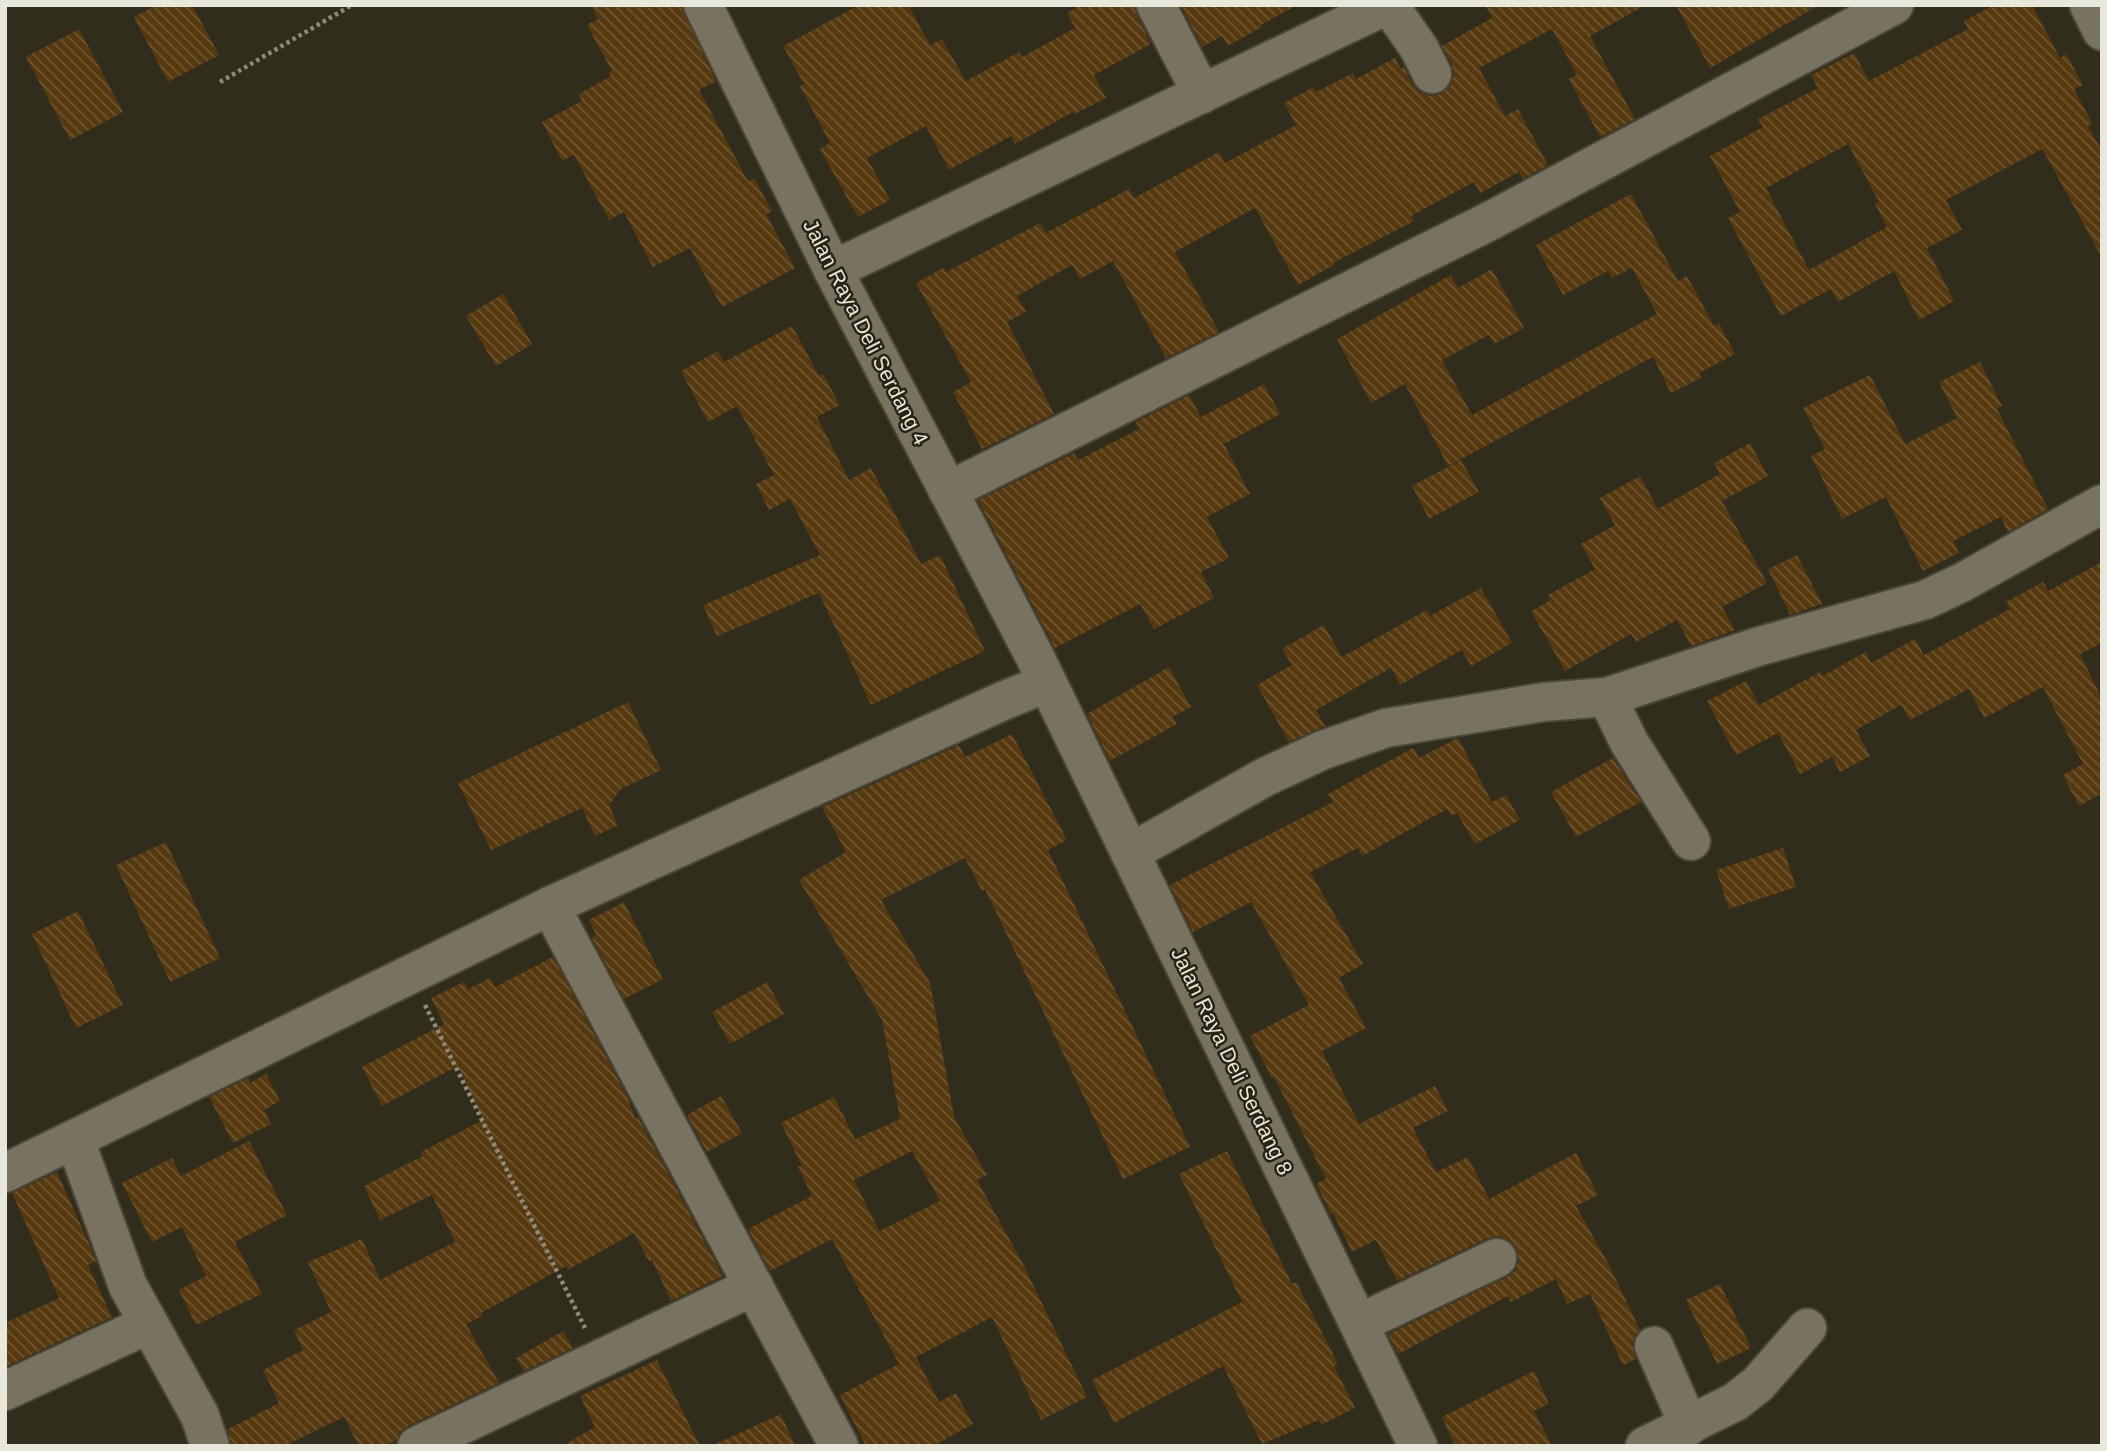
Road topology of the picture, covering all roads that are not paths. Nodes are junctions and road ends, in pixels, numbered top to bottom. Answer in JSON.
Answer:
{"nodes":[{"id":1,"x":703,"y":5,"type":"edge"},
{"id":2,"x":1156,"y":5,"type":"edge"},
{"id":3,"x":1388,"y":5,"type":"edge"},
{"id":4,"x":1894,"y":5,"type":"edge"},
{"id":5,"x":2089,"y":5,"type":"edge"},
{"id":6,"x":2102,"y":32,"type":"edge"},
{"id":7,"x":1432,"y":74,"type":"dead end"},
{"id":8,"x":1202,"y":94,"type":"junction"},
{"id":9,"x":833,"y":270,"type":"junction"},
{"id":10,"x":948,"y":491,"type":"junction"},
{"id":11,"x":2102,"y":504,"type":"edge"},
{"id":12,"x":1042,"y":672,"type":"junction"},
{"id":13,"x":1607,"y":697,"type":"junction"},
{"id":14,"x":1691,"y":841,"type":"dead end"},
{"id":15,"x":1130,"y":853,"type":"junction"},
{"id":16,"x":550,"y":906,"type":"junction"},
{"id":17,"x":75,"y":1140,"type":"junction"},
{"id":18,"x":5,"y":1173,"type":"edge"},
{"id":19,"x":1497,"y":1258,"type":"dead end"},
{"id":20,"x":754,"y":1286,"type":"junction"},
{"id":21,"x":1360,"y":1323,"type":"junction"},
{"id":22,"x":149,"y":1324,"type":"junction"},
{"id":23,"x":1807,"y":1328,"type":"dead end"},
{"id":24,"x":1654,"y":1346,"type":"dead end"},
{"id":25,"x":5,"y":1391,"type":"edge"},
{"id":26,"x":1689,"y":1426,"type":"junction"},
{"id":27,"x":211,"y":1446,"type":"edge"},
{"id":28,"x":417,"y":1446,"type":"edge"},
{"id":29,"x":839,"y":1446,"type":"edge"},
{"id":30,"x":1418,"y":1446,"type":"edge"},
{"id":31,"x":1645,"y":1446,"type":"edge"}],
"edges":[{"from":1,"to":9,"type":"street","name":"Jalan Raya Deli Serdang 4"},
{"from":2,"to":8,"type":"street"},
{"from":3,"to":7,"type":"street"},
{"from":3,"to":8,"type":"street"},
{"from":4,"to":10,"type":"street"},
{"from":5,"to":6,"type":"street"},
{"from":8,"to":9,"type":"street"},
{"from":9,"to":10,"type":"street","name":"Jalan Raya Deli Serdang 4"},
{"from":10,"to":12,"type":"street","name":"Jalan Raya Deli Serdang 4"},
{"from":11,"to":13,"type":"street"},
{"from":12,"to":15,"type":"street","name":"Jalan Raya Deli Serdang 8"},
{"from":12,"to":16,"type":"street"},
{"from":13,"to":14,"type":"street"},
{"from":13,"to":15,"type":"street"},
{"from":15,"to":21,"type":"street","name":"Jalan Raya Deli Serdang 8"},
{"from":16,"to":17,"type":"street"},
{"from":16,"to":20,"type":"street"},
{"from":17,"to":18,"type":"street"},
{"from":17,"to":22,"type":"street"},
{"from":19,"to":21,"type":"street"},
{"from":20,"to":28,"type":"street"},
{"from":20,"to":29,"type":"street"},
{"from":21,"to":30,"type":"street","name":"Jalan Raya Deli Serdang 8"},
{"from":22,"to":25,"type":"street"},
{"from":22,"to":27,"type":"street"},
{"from":23,"to":26,"type":"street"},
{"from":24,"to":26,"type":"street"},
{"from":26,"to":31,"type":"street"}]}
